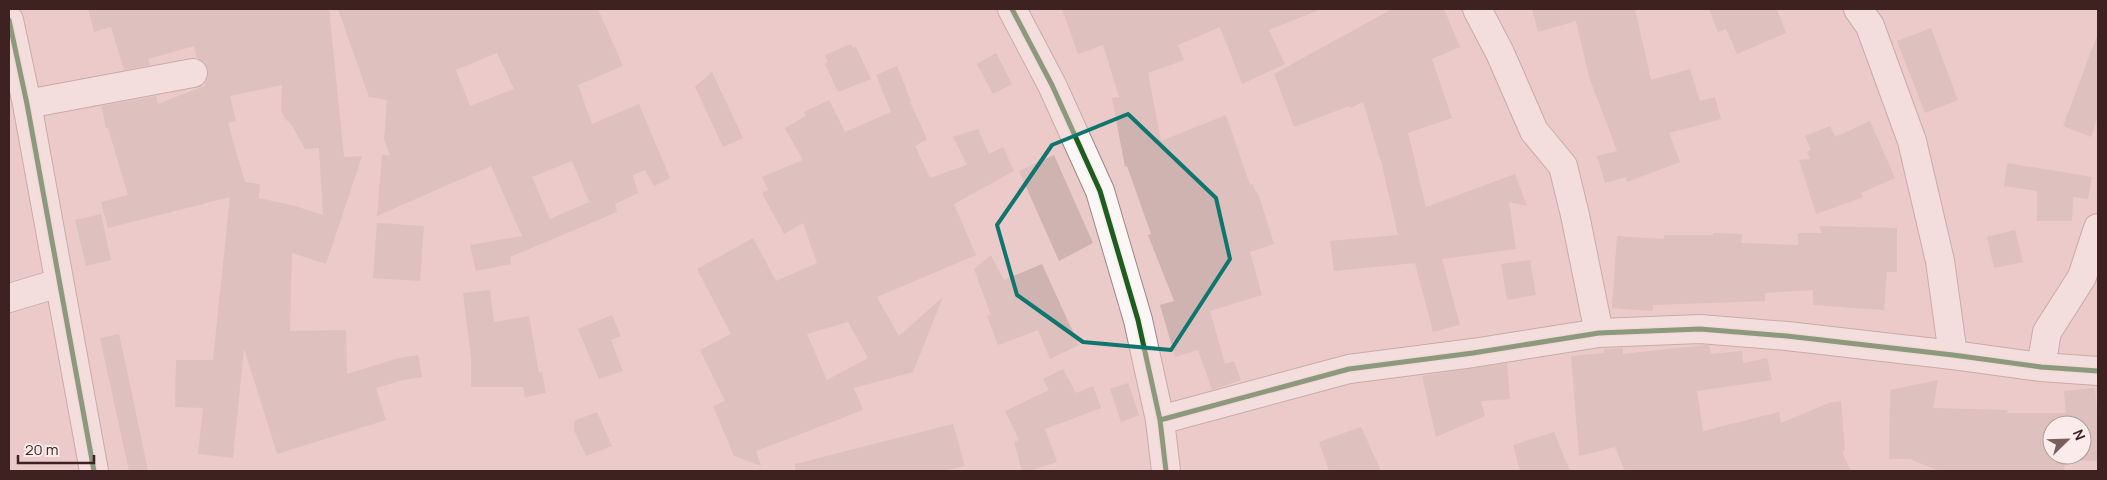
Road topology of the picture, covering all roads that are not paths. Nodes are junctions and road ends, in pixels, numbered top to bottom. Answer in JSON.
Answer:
{"nodes":[{"id":1,"x":1012,"y":9,"type":"edge"},
{"id":2,"x":1477,"y":9,"type":"edge"},
{"id":3,"x":1858,"y":9,"type":"edge"},
{"id":4,"x":9,"y":20,"type":"edge"},
{"id":5,"x":192,"y":73,"type":"dead end"},
{"id":6,"x":26,"y":104,"type":"junction"},
{"id":7,"x":2098,"y":228,"type":"edge"},
{"id":8,"x":59,"y":283,"type":"junction"},
{"id":9,"x":9,"y":298,"type":"edge"},
{"id":10,"x":1599,"y":333,"type":"junction"},
{"id":11,"x":1953,"y":355,"type":"junction"},
{"id":12,"x":2041,"y":367,"type":"junction"},
{"id":13,"x":2098,"y":371,"type":"edge"},
{"id":14,"x":1160,"y":420,"type":"junction"},
{"id":15,"x":1161,"y":469,"type":"edge"},
{"id":16,"x":94,"y":471,"type":"edge"}],
"edges":[{"from":1,"to":14,"type":"street"},
{"from":2,"to":10,"type":"street"},
{"from":3,"to":11,"type":"street"},
{"from":4,"to":6,"type":"street"},
{"from":5,"to":6,"type":"street"},
{"from":6,"to":8,"type":"street"},
{"from":7,"to":12,"type":"street"},
{"from":8,"to":9,"type":"street"},
{"from":8,"to":16,"type":"street"},
{"from":10,"to":11,"type":"street"},
{"from":10,"to":14,"type":"street"},
{"from":11,"to":12,"type":"street"},
{"from":12,"to":13,"type":"street"},
{"from":14,"to":15,"type":"street"}]}
